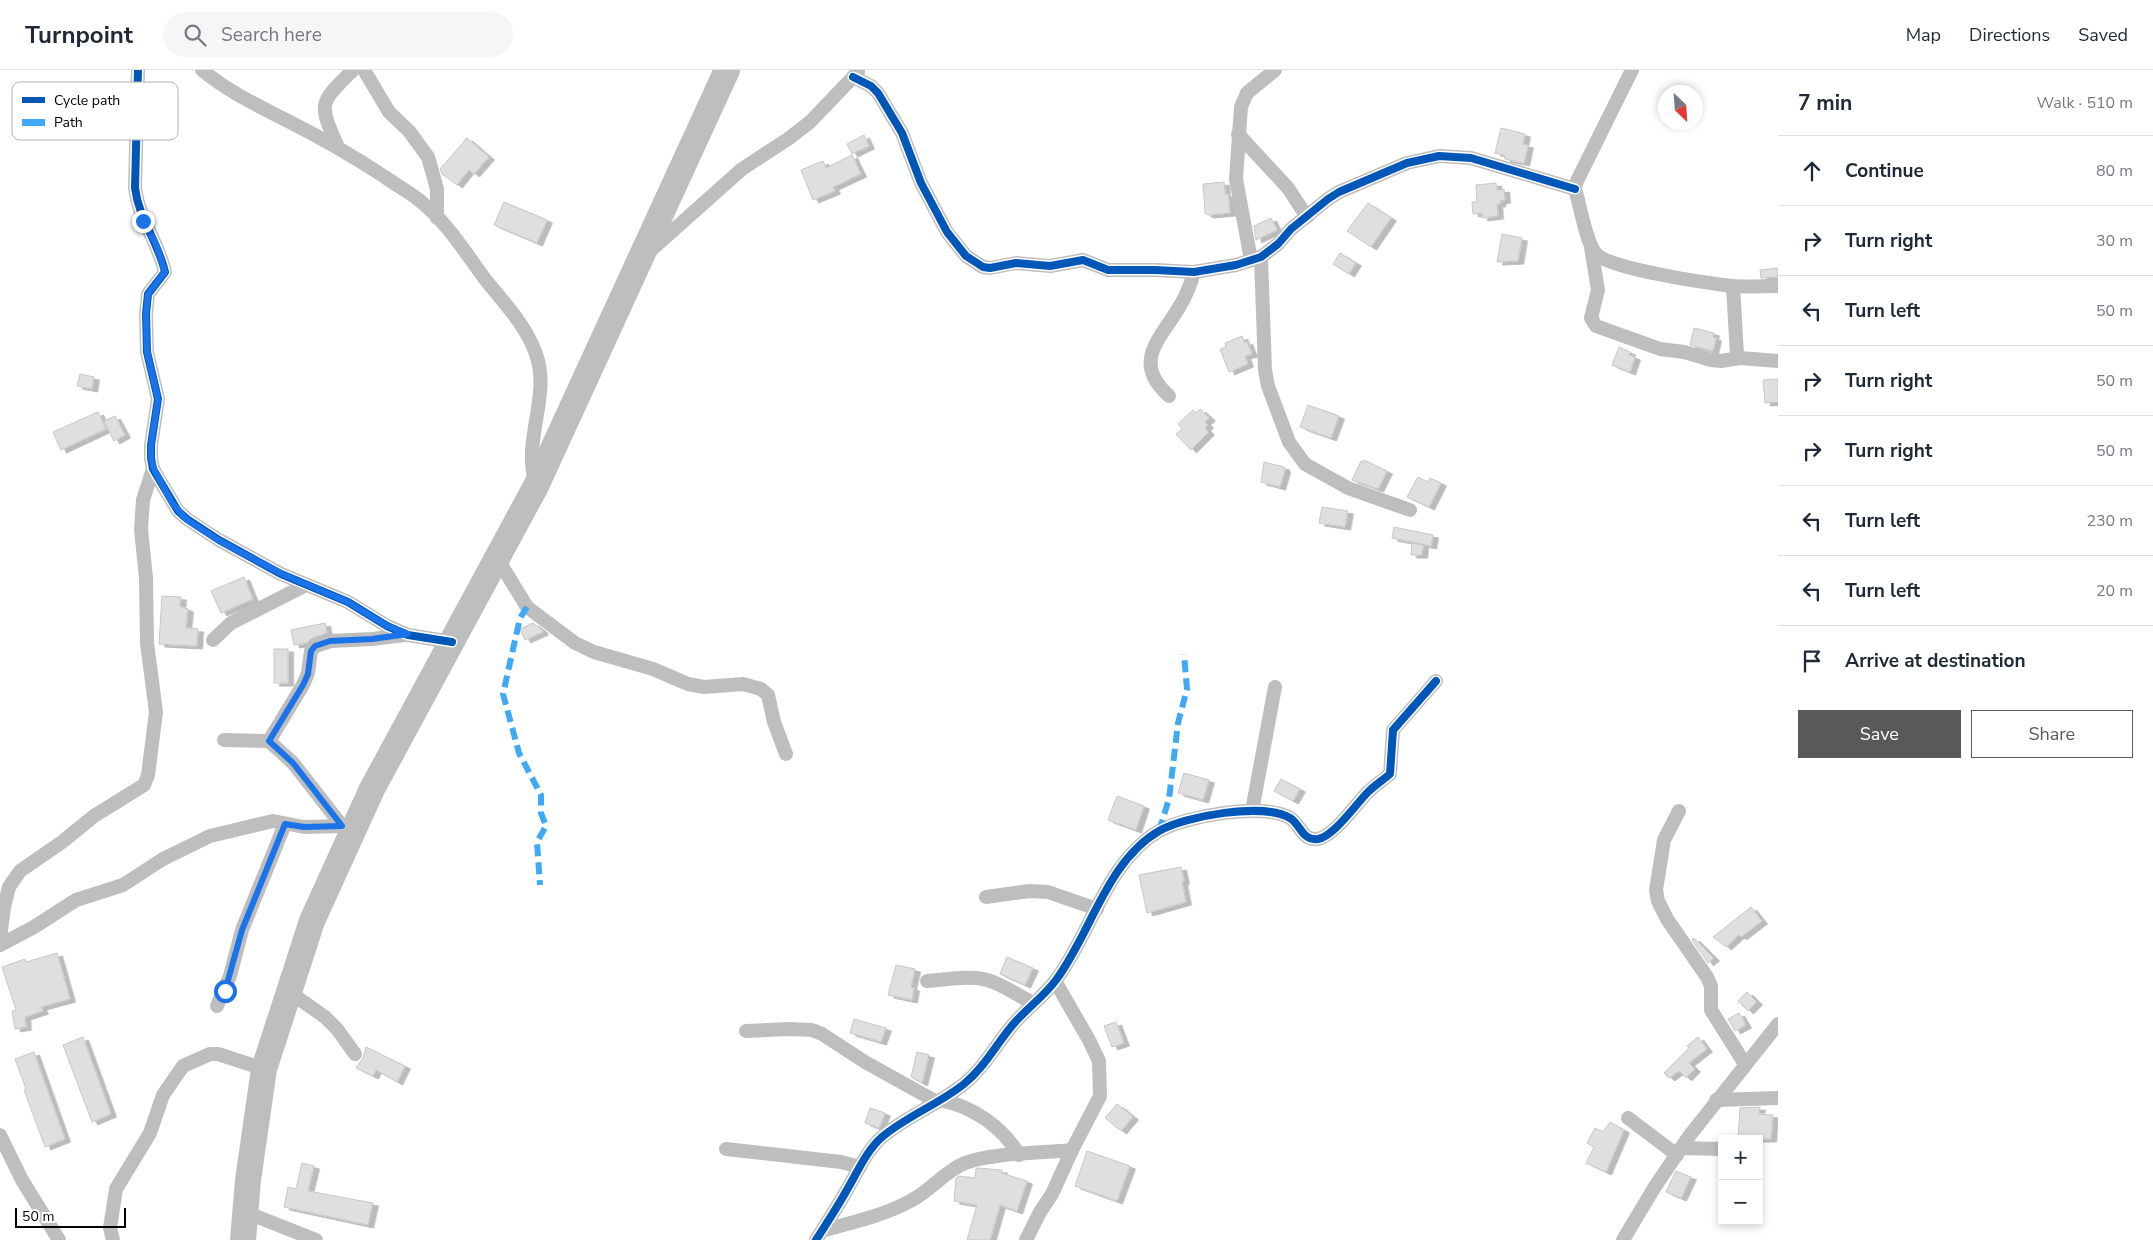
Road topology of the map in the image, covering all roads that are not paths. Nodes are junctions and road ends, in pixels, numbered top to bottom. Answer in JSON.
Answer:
{"nodes":[{"id":1,"x":202,"y":70,"type":"edge"},
{"id":2,"x":353,"y":70,"type":"edge"},
{"id":3,"x":364,"y":70,"type":"edge"},
{"id":4,"x":727,"y":70,"type":"edge"},
{"id":5,"x":1275,"y":70,"type":"edge"},
{"id":6,"x":1632,"y":70,"type":"edge"},
{"id":7,"x":857,"y":73,"type":"edge"},
{"id":8,"x":1238,"y":134,"type":"junction"},
{"id":9,"x":136,"y":140,"type":"edge"},
{"id":10,"x":338,"y":147,"type":"junction"},
{"id":11,"x":1575,"y":189,"type":"junction"},
{"id":12,"x":1307,"y":217,"type":"junction"},
{"id":13,"x":437,"y":218,"type":"junction"},
{"id":14,"x":1590,"y":244,"type":"junction"},
{"id":15,"x":1256,"y":258,"type":"junction"},
{"id":16,"x":640,"y":260,"type":"junction"},
{"id":17,"x":1194,"y":272,"type":"junction"},
{"id":18,"x":1733,"y":286,"type":"junction"},
{"id":19,"x":1778,"y":286,"type":"edge"},
{"id":20,"x":1740,"y":358,"type":"junction"},
{"id":21,"x":1778,"y":360,"type":"edge"},
{"id":22,"x":1169,"y":396,"type":"dead end"},
{"id":23,"x":154,"y":469,"type":"junction"},
{"id":24,"x":536,"y":486,"type":"junction"},
{"id":25,"x":1410,"y":510,"type":"dead end"},
{"id":26,"x":498,"y":558,"type":"junction"},
{"id":27,"x":306,"y":585,"type":"junction"},
{"id":28,"x":408,"y":634,"type":"junction"},
{"id":29,"x":212,"y":640,"type":"dead end"},
{"id":30,"x":452,"y":642,"type":"junction"},
{"id":31,"x":1436,"y":681,"type":"dead end"},
{"id":32,"x":1275,"y":686,"type":"dead end"},
{"id":33,"x":224,"y":740,"type":"dead end"},
{"id":34,"x":269,"y":741,"type":"junction"},
{"id":35,"x":786,"y":754,"type":"dead end"},
{"id":36,"x":1680,"y":811,"type":"dead end"},
{"id":37,"x":1252,"y":812,"type":"junction"},
{"id":38,"x":285,"y":824,"type":"junction"},
{"id":39,"x":346,"y":831,"type":"junction"},
{"id":40,"x":986,"y":897,"type":"dead end"},
{"id":41,"x":1097,"y":909,"type":"junction"},
{"id":42,"x":0,"y":939,"type":"edge"},
{"id":43,"x":0,"y":945,"type":"edge"},
{"id":44,"x":927,"y":981,"type":"dead end"},
{"id":45,"x":1055,"y":981,"type":"junction"},
{"id":46,"x":288,"y":991,"type":"junction"},
{"id":47,"x":1033,"y":1003,"type":"junction"},
{"id":48,"x":217,"y":1006,"type":"dead end"},
{"id":49,"x":1778,"y":1024,"type":"edge"},
{"id":50,"x":746,"y":1031,"type":"dead end"},
{"id":51,"x":355,"y":1054,"type":"dead end"},
{"id":52,"x":1745,"y":1064,"type":"junction"},
{"id":53,"x":264,"y":1069,"type":"junction"},
{"id":54,"x":1778,"y":1098,"type":"edge"},
{"id":55,"x":1716,"y":1100,"type":"junction"},
{"id":56,"x":938,"y":1101,"type":"junction"},
{"id":57,"x":1628,"y":1118,"type":"dead end"},
{"id":58,"x":0,"y":1135,"type":"edge"},
{"id":59,"x":726,"y":1149,"type":"dead end"},
{"id":60,"x":1718,"y":1149,"type":"edge"},
{"id":61,"x":1072,"y":1150,"type":"junction"},
{"id":62,"x":1679,"y":1151,"type":"junction"},
{"id":63,"x":1019,"y":1155,"type":"junction"},
{"id":64,"x":860,"y":1167,"type":"junction"},
{"id":65,"x":245,"y":1212,"type":"junction"},
{"id":66,"x":819,"y":1236,"type":"edge"},
{"id":67,"x":59,"y":1240,"type":"edge"},
{"id":68,"x":113,"y":1240,"type":"edge"},
{"id":69,"x":243,"y":1240,"type":"edge"},
{"id":70,"x":316,"y":1240,"type":"edge"},
{"id":71,"x":1026,"y":1240,"type":"edge"},
{"id":72,"x":1623,"y":1240,"type":"edge"}],
"edges":[{"from":1,"to":10,"type":"street"},
{"from":2,"to":10,"type":"street"},
{"from":3,"to":13,"type":"street"},
{"from":4,"to":16,"type":"highway"},
{"from":5,"to":8,"type":"street"},
{"from":6,"to":11,"type":"street"},
{"from":7,"to":16,"type":"street"},
{"from":7,"to":17,"type":"street"},
{"from":8,"to":12,"type":"street"},
{"from":8,"to":15,"type":"street"},
{"from":9,"to":23,"type":"street"},
{"from":10,"to":13,"type":"street"},
{"from":11,"to":12,"type":"street"},
{"from":11,"to":14,"type":"street"},
{"from":12,"to":15,"type":"street"},
{"from":13,"to":24,"type":"street"},
{"from":14,"to":18,"type":"street"},
{"from":14,"to":20,"type":"street"},
{"from":15,"to":17,"type":"street"},
{"from":15,"to":25,"type":"street"},
{"from":16,"to":24,"type":"highway"},
{"from":17,"to":22,"type":"street"},
{"from":18,"to":19,"type":"street"},
{"from":18,"to":20,"type":"street"},
{"from":20,"to":21,"type":"street"},
{"from":23,"to":27,"type":"street"},
{"from":23,"to":42,"type":"street"},
{"from":24,"to":26,"type":"highway"},
{"from":26,"to":30,"type":"highway"},
{"from":26,"to":35,"type":"street"},
{"from":27,"to":28,"type":"street"},
{"from":27,"to":29,"type":"street"},
{"from":28,"to":30,"type":"street"},
{"from":28,"to":34,"type":"street"},
{"from":30,"to":39,"type":"highway"},
{"from":31,"to":37,"type":"street"},
{"from":32,"to":37,"type":"street"},
{"from":33,"to":34,"type":"street"},
{"from":34,"to":39,"type":"street"},
{"from":36,"to":52,"type":"street"},
{"from":37,"to":41,"type":"street"},
{"from":38,"to":39,"type":"street"},
{"from":38,"to":43,"type":"street"},
{"from":38,"to":48,"type":"street"},
{"from":39,"to":46,"type":"highway"},
{"from":40,"to":41,"type":"street"},
{"from":41,"to":45,"type":"street"},
{"from":44,"to":47,"type":"street"},
{"from":45,"to":47,"type":"street"},
{"from":45,"to":61,"type":"street"},
{"from":46,"to":51,"type":"street"},
{"from":46,"to":53,"type":"highway"},
{"from":47,"to":56,"type":"street"},
{"from":49,"to":52,"type":"street"},
{"from":50,"to":56,"type":"street"},
{"from":52,"to":55,"type":"street"},
{"from":53,"to":65,"type":"highway"},
{"from":53,"to":68,"type":"street"},
{"from":54,"to":55,"type":"street"},
{"from":55,"to":62,"type":"street"},
{"from":56,"to":63,"type":"street"},
{"from":56,"to":64,"type":"street"},
{"from":57,"to":62,"type":"street"},
{"from":58,"to":67,"type":"street"},
{"from":59,"to":64,"type":"street"},
{"from":60,"to":62,"type":"street"},
{"from":61,"to":63,"type":"street"},
{"from":61,"to":71,"type":"street"},
{"from":62,"to":72,"type":"street"},
{"from":63,"to":66,"type":"street"},
{"from":64,"to":66,"type":"street"},
{"from":65,"to":69,"type":"highway"},
{"from":65,"to":70,"type":"street"}]}
